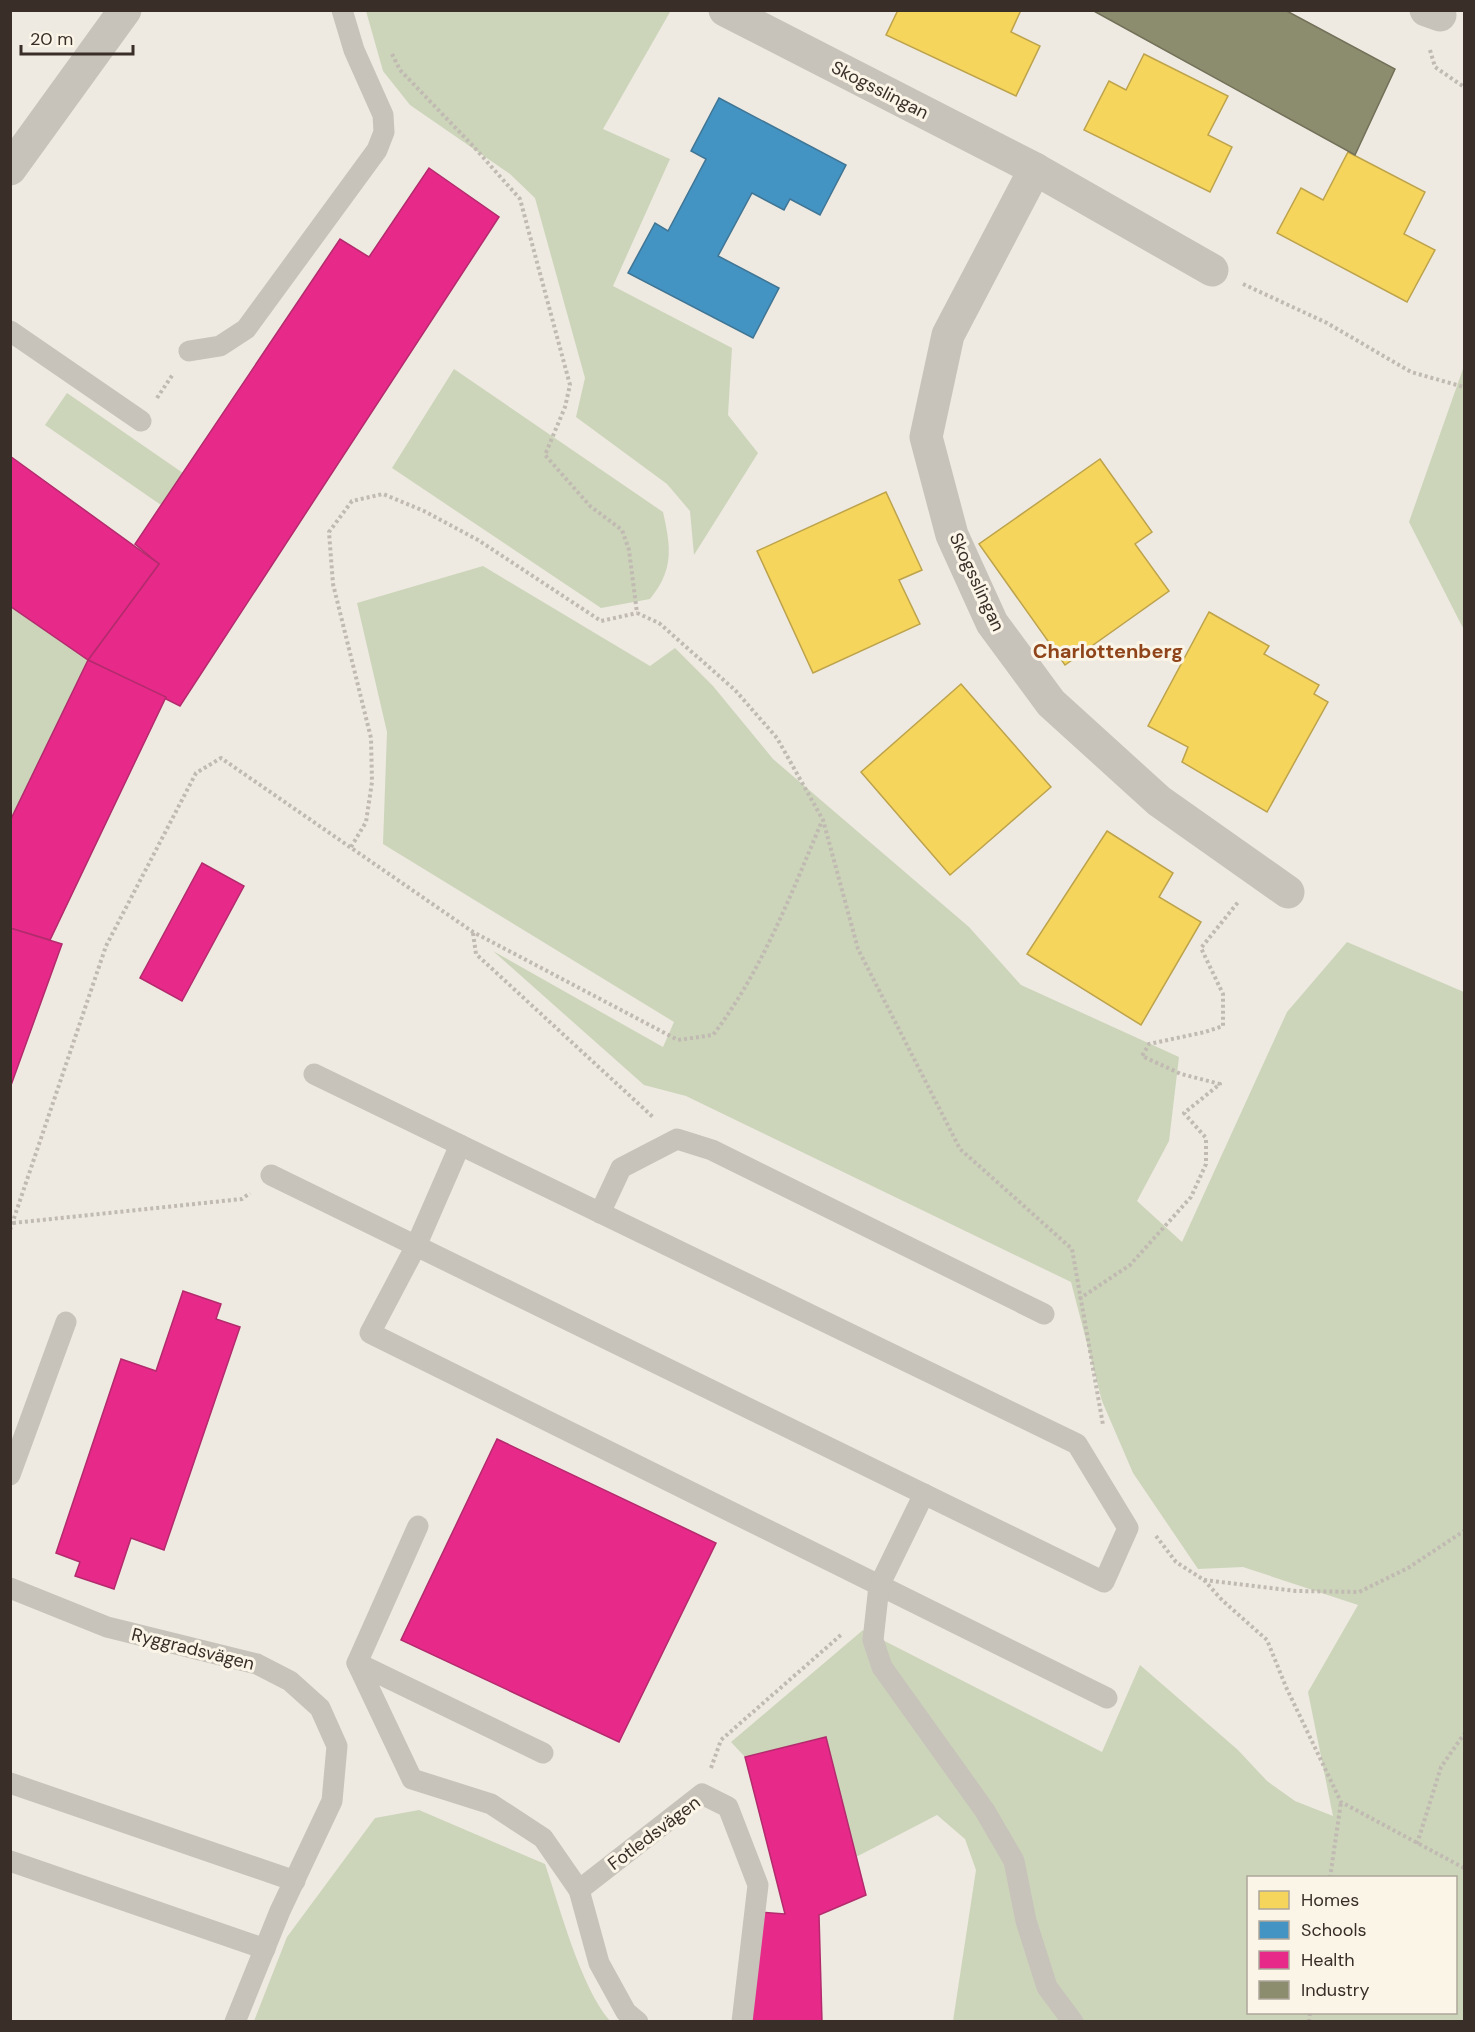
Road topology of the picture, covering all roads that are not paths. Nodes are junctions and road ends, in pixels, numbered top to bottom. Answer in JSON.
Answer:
{"nodes":[{"id":1,"x":125,"y":10,"type":"edge"},
{"id":2,"x":342,"y":10,"type":"edge"},
{"id":3,"x":725,"y":10,"type":"edge"},
{"id":4,"x":10,"y":169,"type":"edge"},
{"id":5,"x":1035,"y":169,"type":"junction"},
{"id":6,"x":1212,"y":270,"type":"road end"},
{"id":7,"x":10,"y":331,"type":"edge"},
{"id":8,"x":189,"y":351,"type":"road end"},
{"id":9,"x":141,"y":422,"type":"road end"},
{"id":10,"x":1275,"y":883,"type":"road end"},
{"id":11,"x":314,"y":1074,"type":"dead end"},
{"id":12,"x":460,"y":1145,"type":"junction"},
{"id":13,"x":271,"y":1175,"type":"road end"},
{"id":14,"x":600,"y":1213,"type":"junction"},
{"id":15,"x":416,"y":1246,"type":"junction"},
{"id":16,"x":1044,"y":1314,"type":"dead end"},
{"id":17,"x":66,"y":1322,"type":"dead end"},
{"id":18,"x":10,"y":1475,"type":"edge"},
{"id":19,"x":924,"y":1494,"type":"junction"},
{"id":20,"x":418,"y":1526,"type":"dead end"},
{"id":21,"x":879,"y":1586,"type":"junction"},
{"id":22,"x":10,"y":1588,"type":"edge"},
{"id":23,"x":357,"y":1663,"type":"junction"},
{"id":24,"x":1107,"y":1698,"type":"dead end"},
{"id":25,"x":543,"y":1753,"type":"dead end"},
{"id":26,"x":10,"y":1783,"type":"edge"},
{"id":27,"x":10,"y":1861,"type":"edge"},
{"id":28,"x":295,"y":1881,"type":"junction"},
{"id":29,"x":579,"y":1890,"type":"junction"},
{"id":30,"x":265,"y":1949,"type":"junction"},
{"id":31,"x":235,"y":2022,"type":"edge"},
{"id":32,"x":638,"y":2022,"type":"edge"},
{"id":33,"x":742,"y":2022,"type":"edge"},
{"id":34,"x":1073,"y":2022,"type":"edge"}],
"edges":[{"from":1,"to":4,"type":"street"},
{"from":2,"to":8,"type":"lane"},
{"from":3,"to":5,"type":"street","name":"Skogsslingan"},
{"from":5,"to":6,"type":"street","name":"Skogsslingan"},
{"from":5,"to":10,"type":"street","name":"Skogsslingan"},
{"from":7,"to":9,"type":"lane"},
{"from":11,"to":12,"type":"lane"},
{"from":12,"to":14,"type":"lane"},
{"from":12,"to":15,"type":"lane"},
{"from":13,"to":15,"type":"lane"},
{"from":14,"to":16,"type":"lane"},
{"from":14,"to":19,"type":"lane"},
{"from":15,"to":19,"type":"lane"},
{"from":15,"to":21,"type":"lane"},
{"from":17,"to":18,"type":"lane"},
{"from":19,"to":21,"type":"lane"},
{"from":20,"to":23,"type":"lane"},
{"from":21,"to":24,"type":"lane"},
{"from":21,"to":34,"type":"lane"},
{"from":22,"to":28,"type":"lane","name":"Ryggradsvägen"},
{"from":23,"to":25,"type":"lane"},
{"from":23,"to":29,"type":"lane"},
{"from":26,"to":28,"type":"lane"},
{"from":27,"to":30,"type":"lane"},
{"from":28,"to":30,"type":"lane","name":"Ryggradsvägen"},
{"from":29,"to":32,"type":"lane"},
{"from":29,"to":33,"type":"lane","name":"Fotledsvägen"},
{"from":30,"to":31,"type":"lane","name":"Ryggradsvägen"}]}
